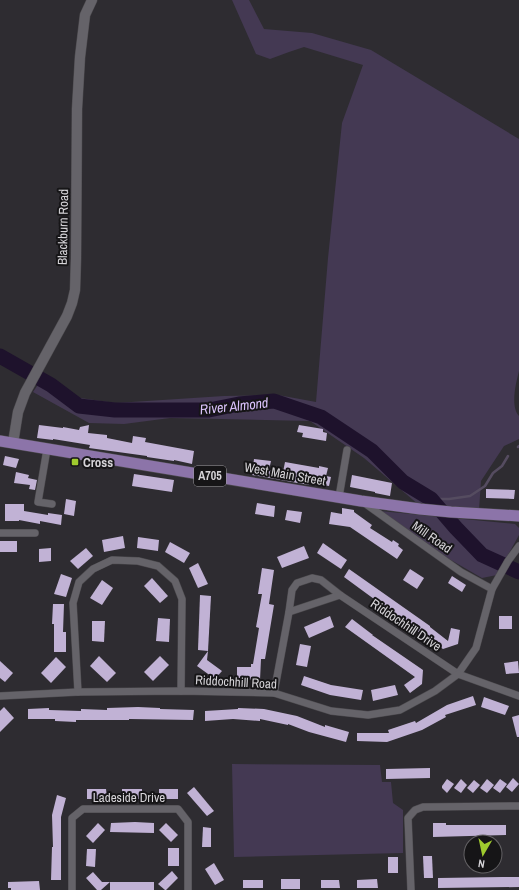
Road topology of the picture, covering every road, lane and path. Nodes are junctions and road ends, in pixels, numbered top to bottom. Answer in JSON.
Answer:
{"nodes":[{"id":1,"x":92,"y":0,"type":"edge"},
{"id":2,"x":0,"y":441,"type":"edge"},
{"id":3,"x":13,"y":443,"type":"junction"},
{"id":4,"x":47,"y":449,"type":"junction"},
{"id":5,"x":347,"y":450,"type":"dead end"},
{"id":6,"x":339,"y":497,"type":"junction"},
{"id":7,"x":361,"y":501,"type":"junction"},
{"id":8,"x":52,"y":504,"type":"dead end"},
{"id":9,"x":519,"y":516,"type":"edge"},
{"id":10,"x":0,"y":533,"type":"edge"},
{"id":11,"x":35,"y":534,"type":"dead end"},
{"id":12,"x":519,"y":546,"type":"edge"},
{"id":13,"x":492,"y":589,"type":"junction"},
{"id":14,"x":340,"y":595,"type":"junction"},
{"id":15,"x":289,"y":612,"type":"junction"},
{"id":16,"x":458,"y":674,"type":"junction"},
{"id":17,"x":181,"y":691,"type":"junction"},
{"id":18,"x":78,"y":692,"type":"junction"},
{"id":19,"x":274,"y":693,"type":"junction"},
{"id":20,"x":0,"y":696,"type":"edge"},
{"id":21,"x":519,"y":696,"type":"edge"},
{"id":22,"x":519,"y":806,"type":"edge"},
{"id":23,"x":72,"y":890,"type":"edge"},
{"id":24,"x":188,"y":890,"type":"edge"},
{"id":25,"x":411,"y":890,"type":"edge"}],
"edges":[{"from":1,"to":3,"type":"main road","name":"Blackburn Road"},
{"from":2,"to":3,"type":"main road","name":"West Main Street","number":"A705"},
{"from":3,"to":4,"type":"main road","name":"West Main Street","number":"A705"},
{"from":4,"to":6,"type":"main road","name":"West Main Street","number":"A705"},
{"from":4,"to":8,"type":"street"},
{"from":5,"to":6,"type":"street"},
{"from":6,"to":7,"type":"main road","name":"West Main Street","number":"A705"},
{"from":7,"to":9,"type":"main road","name":"West Main Street","number":"A705"},
{"from":7,"to":13,"type":"street","name":"Mill Road"},
{"from":10,"to":11,"type":"street"},
{"from":12,"to":13,"type":"street","name":"Riddochhill Road"},
{"from":13,"to":16,"type":"street","name":"Riddochhill Road"},
{"from":14,"to":15,"type":"street"},
{"from":14,"to":15,"type":"street","name":"Riddochhill Drive"},
{"from":14,"to":16,"type":"street","name":"Riddochhill Drive"},
{"from":15,"to":19,"type":"street","name":"Riddochhill Drive"},
{"from":16,"to":19,"type":"street","name":"Riddochhill Road"},
{"from":16,"to":21,"type":"street"},
{"from":17,"to":18,"type":"street","name":"Riddochhill Road"},
{"from":17,"to":18,"type":"street"},
{"from":17,"to":19,"type":"street","name":"Riddochhill Road"},
{"from":18,"to":20,"type":"street","name":"Riddochhill Road"},
{"from":22,"to":25,"type":"street"},
{"from":23,"to":24,"type":"street","name":"Ladeside Drive"}]}
